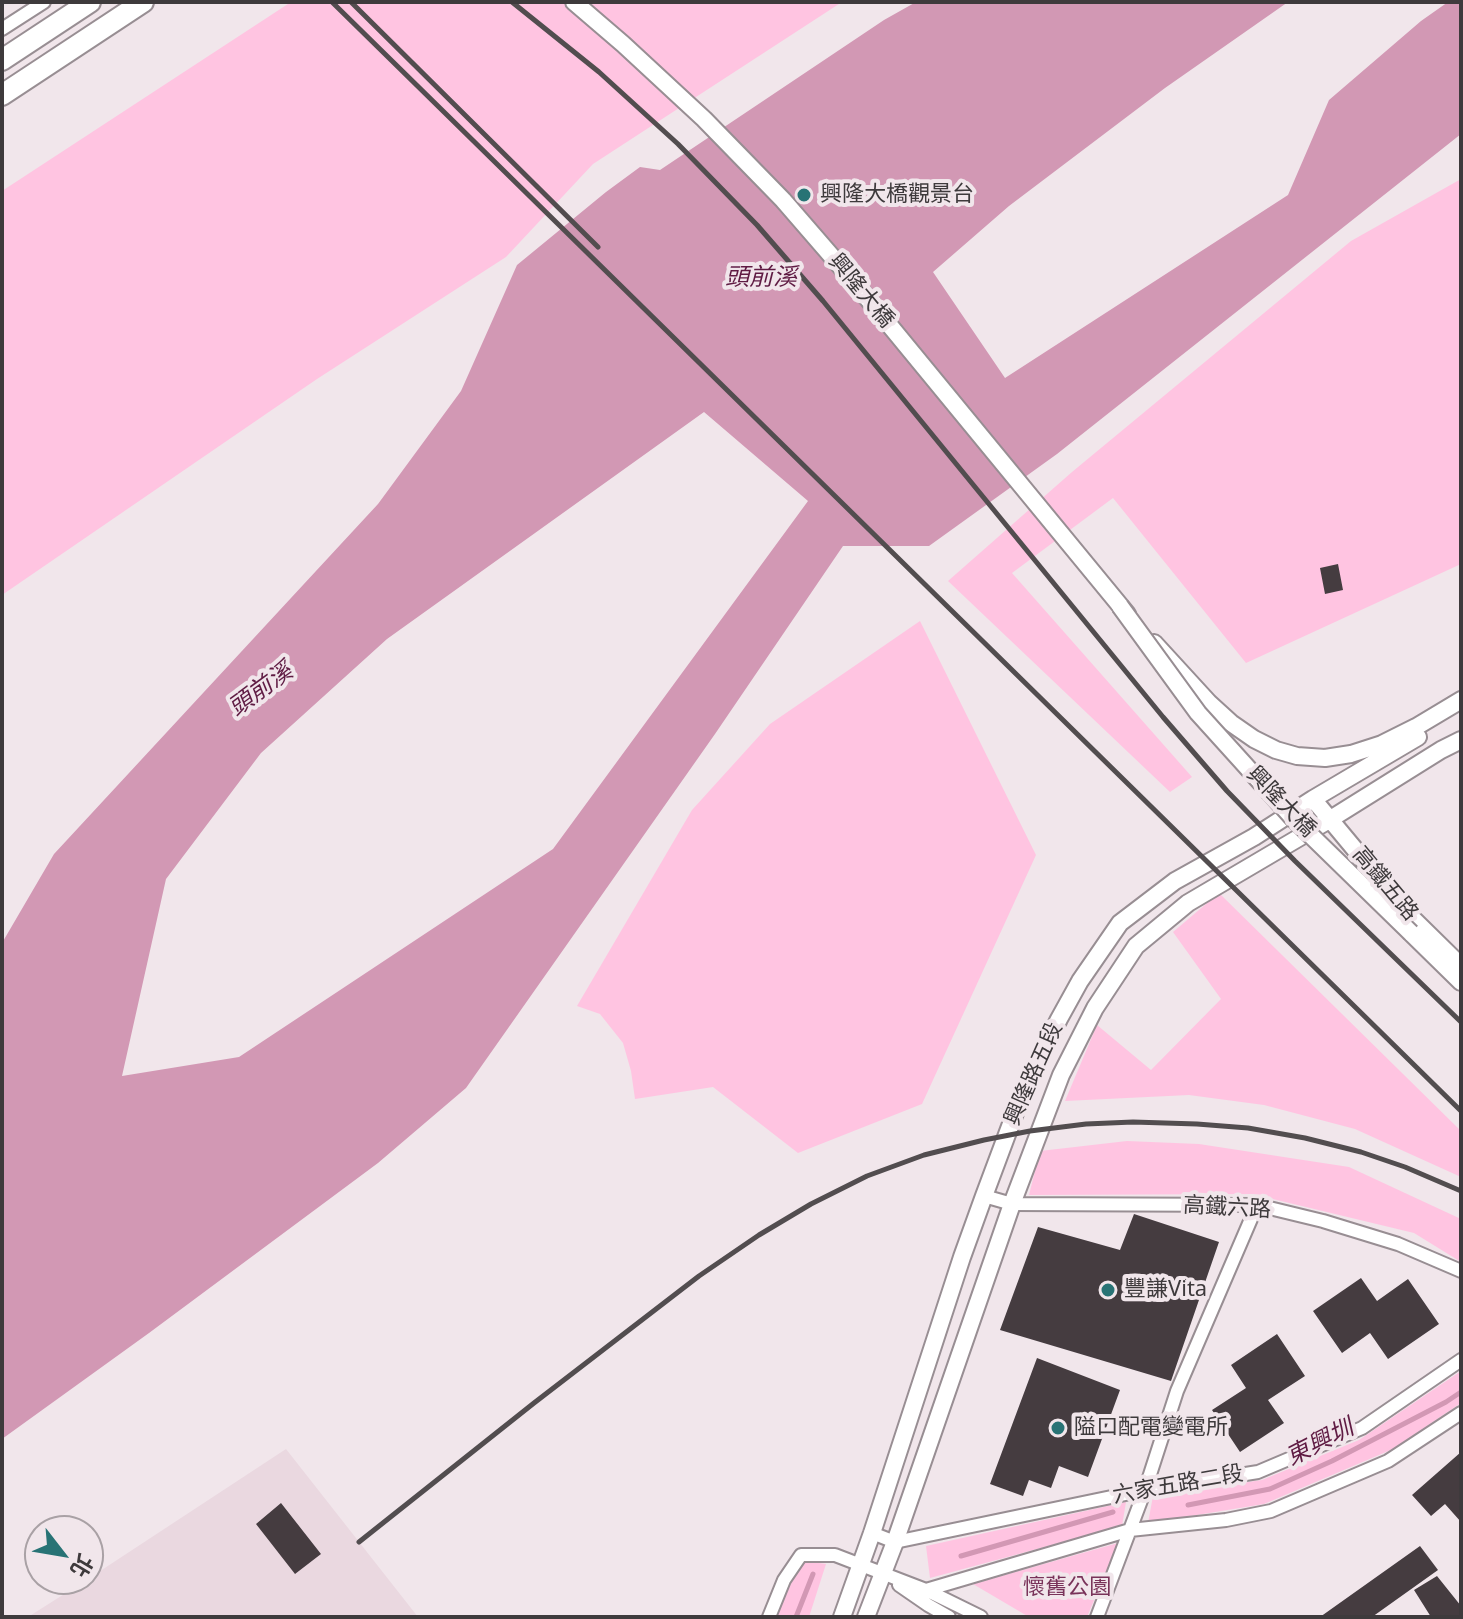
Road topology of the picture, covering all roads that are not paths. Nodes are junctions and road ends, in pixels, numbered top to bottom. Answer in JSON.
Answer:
{"nodes":[{"id":1,"x":44,"y":2,"type":"edge"},
{"id":2,"x":90,"y":2,"type":"edge"},
{"id":3,"x":143,"y":2,"type":"edge"},
{"id":4,"x":574,"y":2,"type":"edge"},
{"id":5,"x":2,"y":29,"type":"edge"},
{"id":6,"x":2,"y":60,"type":"edge"},
{"id":7,"x":2,"y":95,"type":"edge"},
{"id":8,"x":1120,"y":606,"type":"junction"},
{"id":9,"x":1461,"y":700,"type":"edge"},
{"id":10,"x":1461,"y":712,"type":"edge"},
{"id":11,"x":1461,"y":740,"type":"edge"},
{"id":12,"x":1313,"y":799,"type":"junction"},
{"id":13,"x":1329,"y":820,"type":"junction"},
{"id":14,"x":1461,"y":966,"type":"edge"},
{"id":15,"x":1461,"y":982,"type":"edge"},
{"id":16,"x":984,"y":1196,"type":"junction"},
{"id":17,"x":1012,"y":1204,"type":"junction"},
{"id":18,"x":1257,"y":1205,"type":"junction"},
{"id":19,"x":1461,"y":1271,"type":"edge"},
{"id":20,"x":1461,"y":1360,"type":"edge"},
{"id":21,"x":1461,"y":1413,"type":"edge"},
{"id":22,"x":1145,"y":1490,"type":"junction"},
{"id":23,"x":1130,"y":1530,"type":"junction"},
{"id":24,"x":872,"y":1533,"type":"junction"},
{"id":25,"x":895,"y":1542,"type":"junction"},
{"id":26,"x":861,"y":1564,"type":"junction"},
{"id":27,"x":883,"y":1574,"type":"junction"},
{"id":28,"x":926,"y":1590,"type":"junction"},
{"id":29,"x":769,"y":1617,"type":"edge"},
{"id":30,"x":842,"y":1617,"type":"edge"},
{"id":31,"x":866,"y":1617,"type":"edge"},
{"id":32,"x":949,"y":1617,"type":"edge"},
{"id":33,"x":981,"y":1617,"type":"edge"},
{"id":34,"x":1097,"y":1617,"type":"edge"}],
"edges":[{"from":1,"to":5,"type":"street"},
{"from":2,"to":6,"type":"highway"},
{"from":3,"to":7,"type":"highway"},
{"from":4,"to":8,"type":"street","name":"興隆大橋"},
{"from":8,"to":9,"type":"street","name":"興隆大橋","bridge":true},
{"from":8,"to":15,"type":"street","name":"興隆大橋","bridge":true},
{"from":10,"to":12,"type":"street","name":"興隆路五段"},
{"from":11,"to":13,"type":"street","name":"興隆路五段"},
{"from":12,"to":13,"type":"street","name":"高鐵五路"},
{"from":12,"to":16,"type":"street","name":"興隆路五段"},
{"from":13,"to":14,"type":"street","name":"高鐵五路"},
{"from":13,"to":17,"type":"street","name":"興隆路五段"},
{"from":16,"to":17,"type":"street","name":"高鐵六路"},
{"from":16,"to":24,"type":"street","name":"興隆路五段"},
{"from":17,"to":18,"type":"street","name":"高鐵六路"},
{"from":17,"to":25,"type":"street","name":"興隆路五段"},
{"from":18,"to":19,"type":"street","name":"高鐵六路"},
{"from":18,"to":22,"type":"street"},
{"from":20,"to":22,"type":"street","name":"六家五路二段"},
{"from":21,"to":23,"type":"street","name":"六家五路二段"},
{"from":22,"to":23,"type":"street"},
{"from":22,"to":25,"type":"street","name":"六家五路二段"},
{"from":23,"to":28,"type":"street","name":"六家五路二段"},
{"from":23,"to":34,"type":"street"},
{"from":24,"to":25,"type":"street"},
{"from":24,"to":26,"type":"street","name":"興隆路五段"},
{"from":25,"to":27,"type":"street","name":"興隆路五段"},
{"from":26,"to":27,"type":"street"},
{"from":26,"to":29,"type":"street"},
{"from":26,"to":30,"type":"street","name":"興隆路五段"},
{"from":27,"to":28,"type":"street"},
{"from":27,"to":31,"type":"street","name":"興隆路五段"},
{"from":27,"to":32,"type":"street"},
{"from":28,"to":33,"type":"street"}]}
